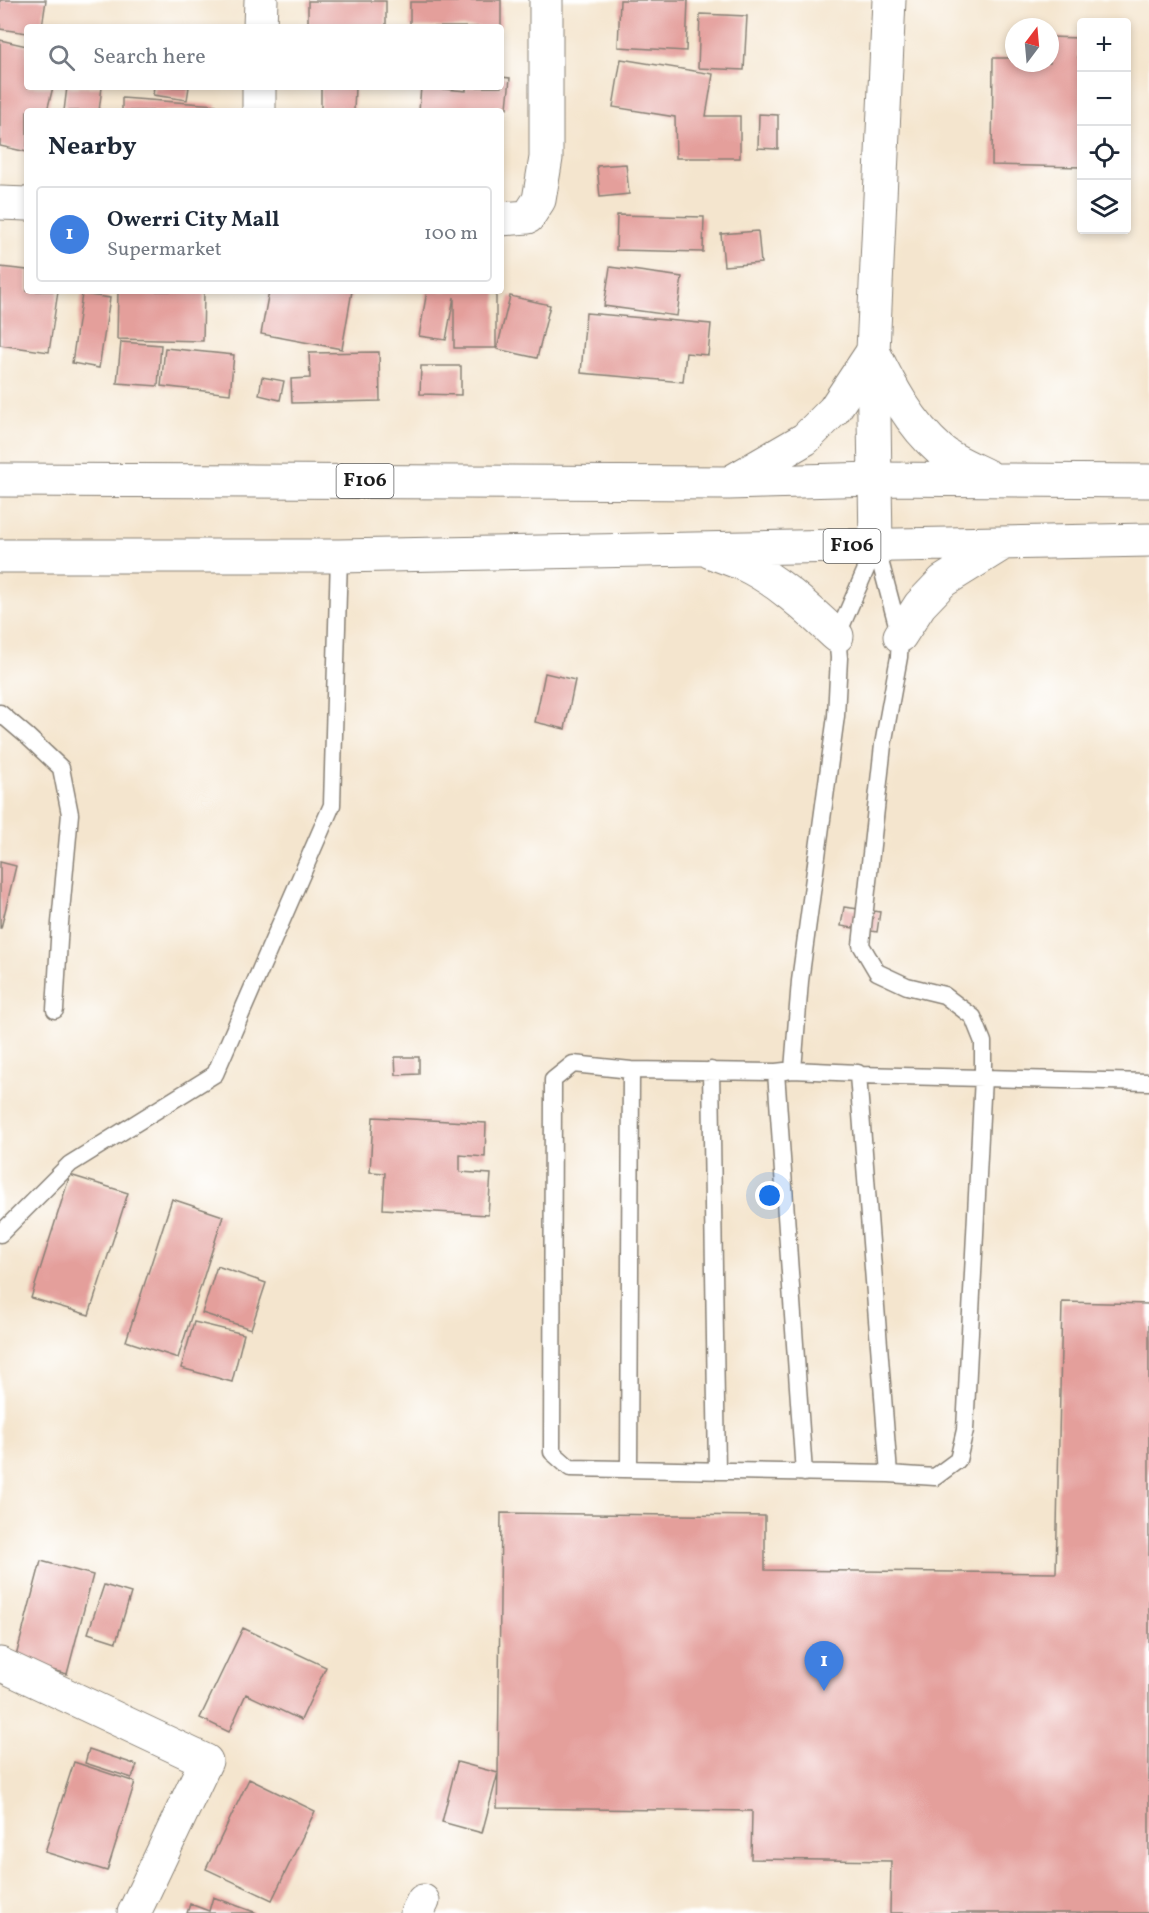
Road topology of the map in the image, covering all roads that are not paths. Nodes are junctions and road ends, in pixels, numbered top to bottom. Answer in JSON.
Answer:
{"nodes":[{"id":1,"x":261,"y":0,"type":"edge"},
{"id":2,"x":546,"y":0,"type":"edge"},
{"id":3,"x":889,"y":0,"type":"edge"},
{"id":4,"x":260,"y":24,"type":"edge"},
{"id":5,"x":259,"y":90,"type":"edge"},
{"id":6,"x":259,"y":108,"type":"edge"},
{"id":7,"x":0,"y":203,"type":"edge"},
{"id":8,"x":24,"y":204,"type":"edge"},
{"id":9,"x":504,"y":219,"type":"edge"},
{"id":10,"x":873,"y":351,"type":"junction"},
{"id":11,"x":874,"y":479,"type":"junction"},
{"id":12,"x":993,"y":479,"type":"junction"},
{"id":13,"x":0,"y":480,"type":"edge"},
{"id":14,"x":1149,"y":481,"type":"edge"},
{"id":15,"x":729,"y":483,"type":"junction"},
{"id":16,"x":1149,"y":540,"type":"edge"},
{"id":17,"x":1006,"y":542,"type":"junction"},
{"id":18,"x":876,"y":546,"type":"junction"},
{"id":19,"x":698,"y":548,"type":"junction"},
{"id":20,"x":0,"y":556,"type":"edge"},
{"id":21,"x":339,"y":556,"type":"junction"},
{"id":22,"x":837,"y":636,"type":"junction"},
{"id":23,"x":900,"y":636,"type":"junction"},
{"id":24,"x":0,"y":713,"type":"edge"},
{"id":25,"x":55,"y":1010,"type":"dead end"},
{"id":26,"x":631,"y":1070,"type":"junction"},
{"id":27,"x":711,"y":1070,"type":"junction"},
{"id":28,"x":793,"y":1070,"type":"junction"},
{"id":29,"x":776,"y":1072,"type":"junction"},
{"id":30,"x":858,"y":1075,"type":"junction"},
{"id":31,"x":983,"y":1077,"type":"junction"},
{"id":32,"x":1149,"y":1082,"type":"edge"},
{"id":33,"x":0,"y":1234,"type":"edge"},
{"id":34,"x":628,"y":1468,"type":"junction"},
{"id":35,"x":717,"y":1471,"type":"junction"},
{"id":36,"x":804,"y":1473,"type":"junction"},
{"id":37,"x":889,"y":1474,"type":"junction"},
{"id":38,"x":0,"y":1664,"type":"edge"},
{"id":39,"x":134,"y":1913,"type":"edge"}],
"edges":[{"from":1,"to":4,"type":"main road"},
{"from":2,"to":9,"type":"main road"},
{"from":3,"to":10,"type":"main road"},
{"from":5,"to":6,"type":"main road"},
{"from":7,"to":8,"type":"main road"},
{"from":10,"to":11,"type":"main road"},
{"from":10,"to":12,"type":"main road"},
{"from":10,"to":15,"type":"main road"},
{"from":11,"to":12,"type":"main road","number":"F106"},
{"from":11,"to":15,"type":"main road","number":"F106"},
{"from":11,"to":18,"type":"main road"},
{"from":12,"to":14,"type":"main road","number":"F106"},
{"from":13,"to":15,"type":"main road","number":"F106"},
{"from":16,"to":17,"type":"main road","number":"F106"},
{"from":17,"to":18,"type":"main road","number":"F106"},
{"from":17,"to":23,"type":"main road"},
{"from":18,"to":19,"type":"main road","number":"F106"},
{"from":18,"to":22,"type":"lane"},
{"from":18,"to":23,"type":"lane"},
{"from":19,"to":21,"type":"main road","number":"F106"},
{"from":19,"to":22,"type":"main road"},
{"from":20,"to":21,"type":"main road","number":"F106"},
{"from":21,"to":33,"type":"lane"},
{"from":22,"to":28,"type":"lane"},
{"from":23,"to":31,"type":"lane"},
{"from":24,"to":25,"type":"lane"},
{"from":26,"to":27,"type":"lane"},
{"from":26,"to":34,"type":"lane"},
{"from":26,"to":34,"type":"lane"},
{"from":27,"to":29,"type":"lane"},
{"from":27,"to":35,"type":"lane"},
{"from":28,"to":29,"type":"lane"},
{"from":28,"to":30,"type":"lane"},
{"from":29,"to":36,"type":"lane"},
{"from":30,"to":31,"type":"lane"},
{"from":30,"to":37,"type":"lane"},
{"from":31,"to":32,"type":"lane"},
{"from":31,"to":37,"type":"lane"},
{"from":34,"to":35,"type":"lane"},
{"from":35,"to":36,"type":"lane"},
{"from":36,"to":37,"type":"lane"},
{"from":38,"to":39,"type":"main road"}]}
